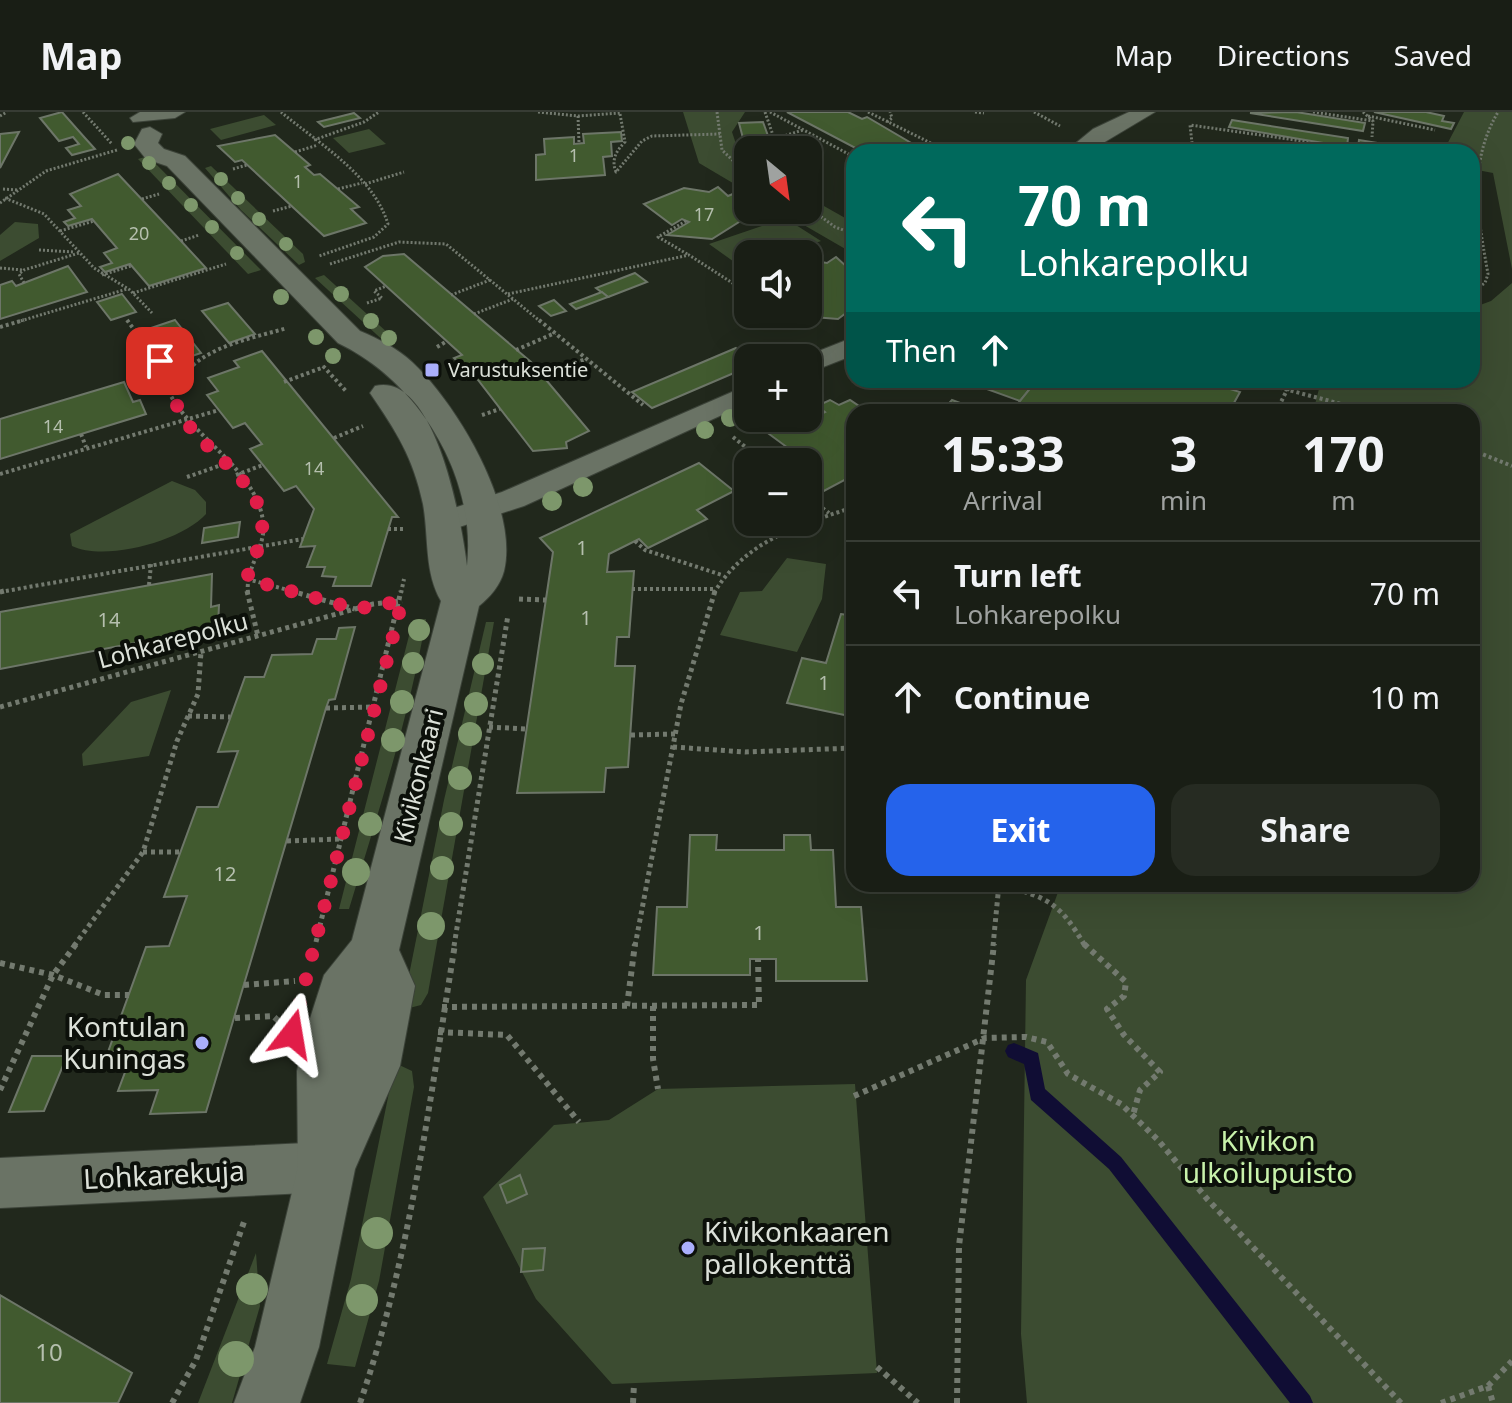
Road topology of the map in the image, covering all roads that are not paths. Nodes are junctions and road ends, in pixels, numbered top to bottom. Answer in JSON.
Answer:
{"nodes":[{"id":1,"x":175,"y":112,"type":"edge"},
{"id":2,"x":1145,"y":112,"type":"edge"},
{"id":3,"x":142,"y":122,"type":"edge"},
{"id":4,"x":1086,"y":144,"type":"edge"},
{"id":5,"x":349,"y":337,"type":"junction"},
{"id":6,"x":846,"y":348,"type":"edge"},
{"id":7,"x":822,"y":359,"type":"edge"},
{"id":8,"x":734,"y":399,"type":"edge"},
{"id":9,"x":482,"y":510,"type":"junction"},
{"id":10,"x":421,"y":524,"type":"junction"},
{"id":11,"x":461,"y":601,"type":"junction"},
{"id":12,"x":327,"y":1167,"type":"junction"},
{"id":13,"x":0,"y":1183,"type":"edge"},
{"id":14,"x":267,"y":1403,"type":"edge"}],
"edges":[{"from":1,"to":3,"type":"street"},
{"from":2,"to":4,"type":"street"},
{"from":3,"to":5,"type":"street","name":"Kivikonkaari"},
{"from":5,"to":9,"type":"street","name":"Kivikonkaari"},
{"from":5,"to":10,"type":"street","name":"Kivikonkaari"},
{"from":6,"to":7,"type":"street"},
{"from":8,"to":9,"type":"street"},
{"from":9,"to":10,"type":"street"},
{"from":9,"to":11,"type":"street","name":"Kivikonkaari"},
{"from":10,"to":11,"type":"street","name":"Kivikonkaari"},
{"from":11,"to":12,"type":"street","name":"Kivikonkaari"},
{"from":12,"to":13,"type":"street","name":"Lohkarekuja"},
{"from":12,"to":14,"type":"street","name":"Kivikonkaari"}]}
